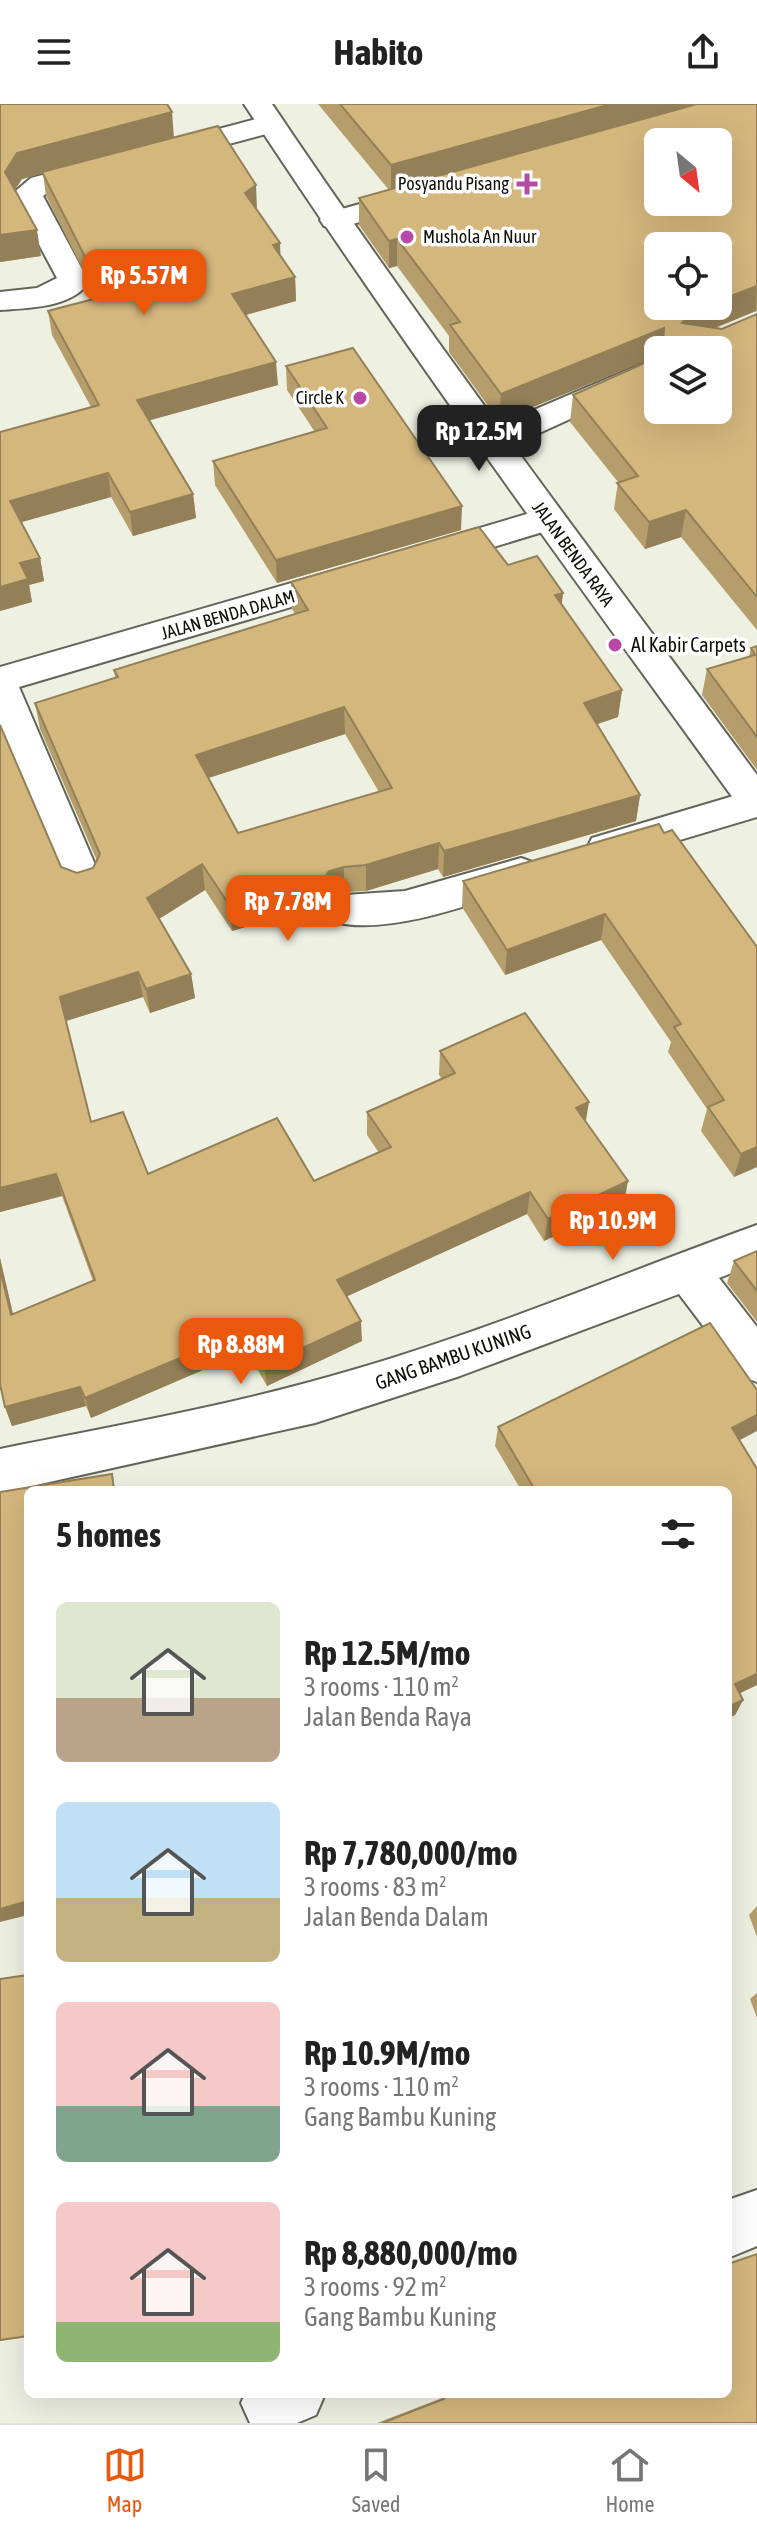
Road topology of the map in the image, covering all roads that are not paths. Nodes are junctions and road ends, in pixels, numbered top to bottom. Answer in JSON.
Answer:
{"nodes":[{"id":1,"x":264,"y":114,"type":"edge"},
{"id":2,"x":439,"y":190,"type":"edge"},
{"id":3,"x":335,"y":220,"type":"junction"},
{"id":4,"x":0,"y":301,"type":"edge"},
{"id":5,"x":644,"y":373,"type":"edge"},
{"id":6,"x":492,"y":441,"type":"junction"},
{"id":7,"x":547,"y":519,"type":"junction"},
{"id":8,"x":0,"y":683,"type":"edge"},
{"id":9,"x":757,"y":803,"type":"edge"},
{"id":10,"x":83,"y":881,"type":"edge"},
{"id":11,"x":345,"y":910,"type":"dead end"},
{"id":12,"x":757,"y":1244,"type":"edge"},
{"id":13,"x":687,"y":1270,"type":"junction"},
{"id":14,"x":757,"y":1362,"type":"edge"},
{"id":15,"x":0,"y":1471,"type":"edge"},
{"id":16,"x":757,"y":2218,"type":"edge"},
{"id":17,"x":732,"y":2227,"type":"edge"}],
"edges":[{"from":1,"to":3,"type":"street","name":"JALAN BENDA RAYA"},
{"from":1,"to":4,"type":"street"},
{"from":2,"to":3,"type":"street"},
{"from":3,"to":6,"type":"street","name":"JALAN BENDA RAYA"},
{"from":5,"to":6,"type":"street"},
{"from":6,"to":7,"type":"street","name":"JALAN BENDA RAYA"},
{"from":7,"to":8,"type":"street","name":"JALAN BENDA DALAM"},
{"from":7,"to":9,"type":"street","name":"JALAN BENDA RAYA"},
{"from":8,"to":10,"type":"street"},
{"from":9,"to":11,"type":"street"},
{"from":12,"to":13,"type":"street","name":"GANG BAMBU KUNING"},
{"from":13,"to":14,"type":"street"},
{"from":13,"to":15,"type":"street","name":"GANG BAMBU KUNING"},
{"from":16,"to":17,"type":"street"}]}
